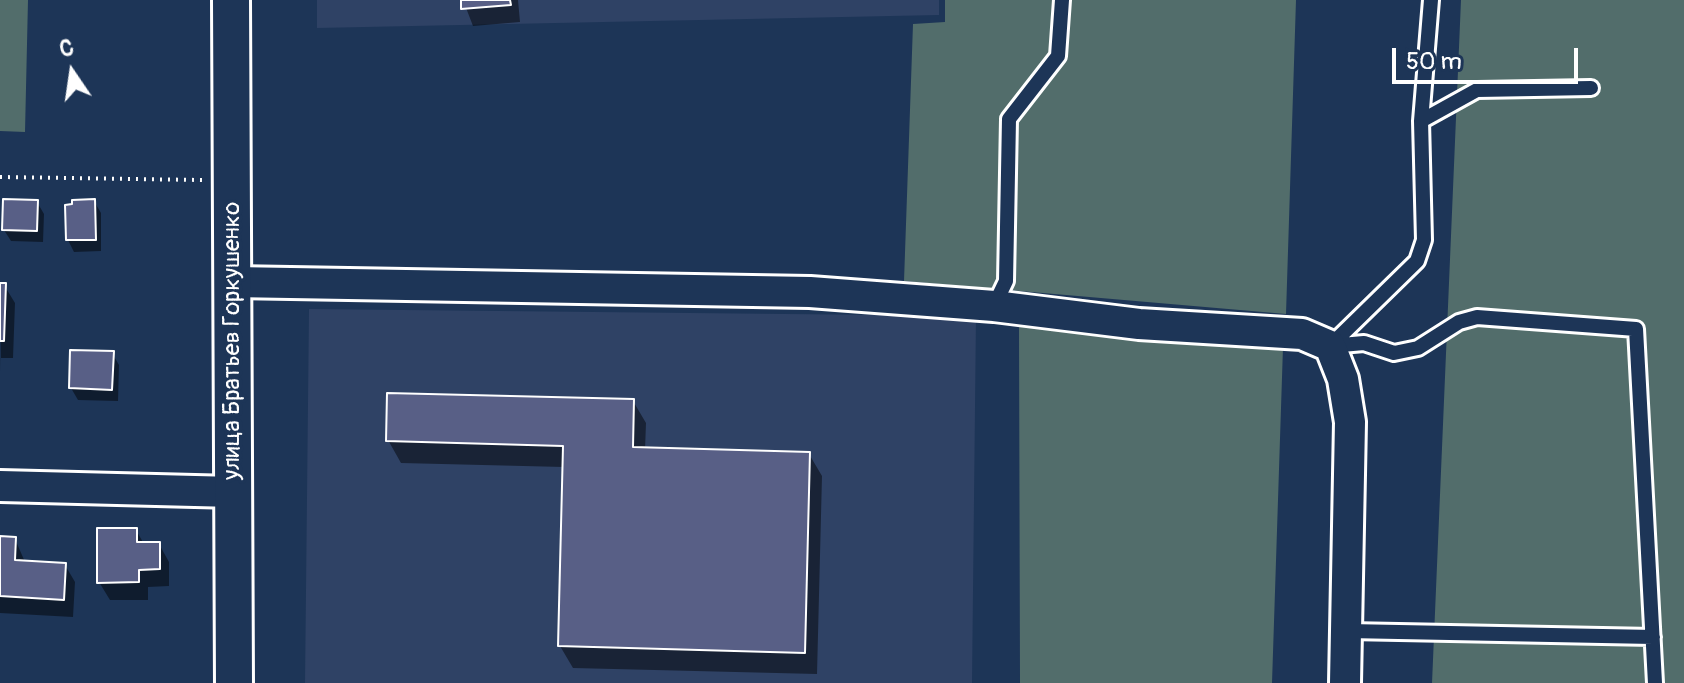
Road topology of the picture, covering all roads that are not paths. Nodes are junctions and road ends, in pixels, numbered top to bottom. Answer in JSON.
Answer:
{"nodes":[{"id":1,"x":231,"y":0,"type":"edge"},
{"id":2,"x":1062,"y":0,"type":"edge"},
{"id":3,"x":1431,"y":0,"type":"edge"},
{"id":4,"x":1591,"y":88,"type":"dead end"},
{"id":5,"x":1421,"y":121,"type":"junction"},
{"id":6,"x":233,"y":282,"type":"junction"},
{"id":7,"x":994,"y":306,"type":"junction"},
{"id":8,"x":1330,"y":346,"type":"junction"},
{"id":9,"x":0,"y":486,"type":"edge"},
{"id":10,"x":234,"y":492,"type":"junction"},
{"id":11,"x":1348,"y":631,"type":"junction"},
{"id":12,"x":1653,"y":637,"type":"junction"},
{"id":13,"x":234,"y":683,"type":"edge"},
{"id":14,"x":1345,"y":683,"type":"edge"},
{"id":15,"x":1655,"y":683,"type":"edge"}],
"edges":[{"from":1,"to":6,"type":"street","name":"улица Братьев Горкушенко"},
{"from":2,"to":7,"type":"lane"},
{"from":3,"to":5,"type":"lane"},
{"from":4,"to":5,"type":"lane"},
{"from":5,"to":8,"type":"lane"},
{"from":6,"to":7,"type":"street"},
{"from":6,"to":10,"type":"street","name":"улица Братьев Горкушенко"},
{"from":7,"to":8,"type":"street"},
{"from":8,"to":11,"type":"street"},
{"from":8,"to":12,"type":"lane"},
{"from":9,"to":10,"type":"street"},
{"from":10,"to":13,"type":"street","name":"улица Братьев Горкушенко"},
{"from":11,"to":12,"type":"lane"},
{"from":11,"to":14,"type":"street"},
{"from":12,"to":15,"type":"lane"}]}
